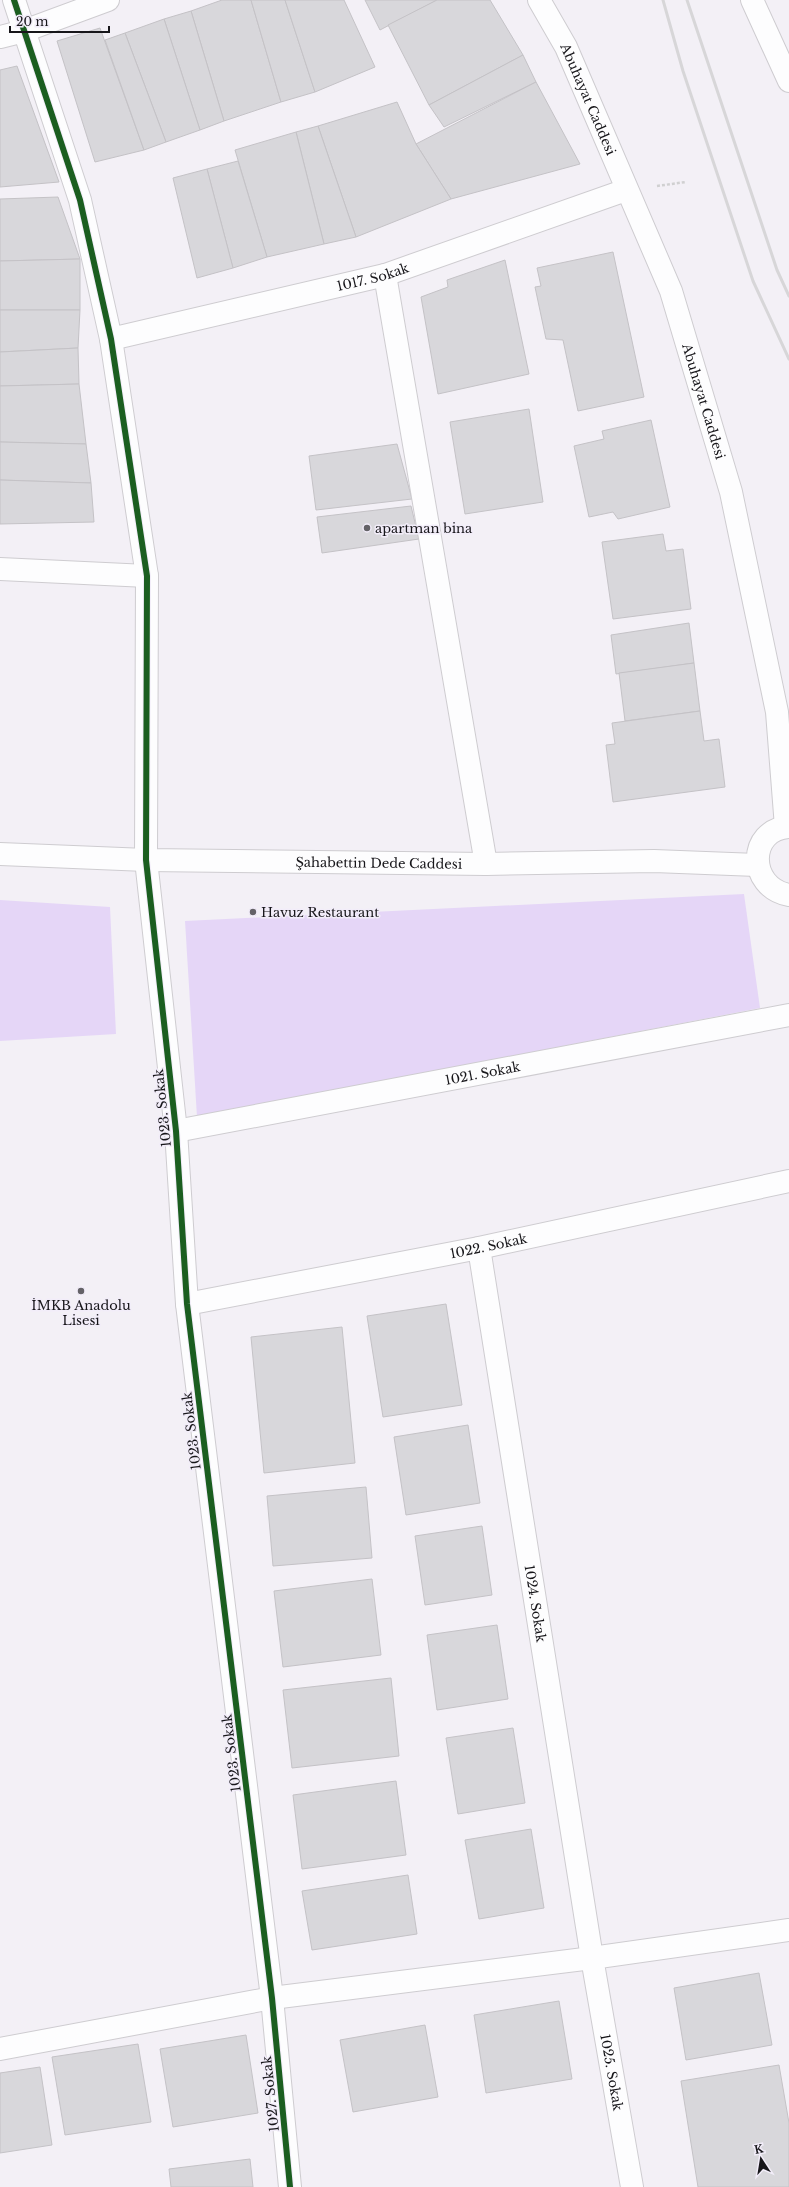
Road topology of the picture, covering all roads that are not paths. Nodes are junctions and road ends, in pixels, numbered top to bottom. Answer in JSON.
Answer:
{"nodes":[{"id":1,"x":14,"y":0,"type":"edge"},
{"id":2,"x":108,"y":0,"type":"edge"},
{"id":3,"x":539,"y":0,"type":"edge"},
{"id":4,"x":752,"y":0,"type":"edge"},
{"id":5,"x":24,"y":31,"type":"junction"},
{"id":6,"x":0,"y":37,"type":"edge"},
{"id":7,"x":789,"y":81,"type":"edge"},
{"id":8,"x":626,"y":190,"type":"junction"},
{"id":9,"x":385,"y":275,"type":"junction"},
{"id":10,"x":111,"y":339,"type":"junction"},
{"id":11,"x":0,"y":569,"type":"edge"},
{"id":12,"x":147,"y":576,"type":"junction"},
{"id":13,"x":788,"y":827,"type":"edge"},
{"id":14,"x":0,"y":854,"type":"edge"},
{"id":15,"x":146,"y":860,"type":"junction"},
{"id":16,"x":486,"y":864,"type":"junction"},
{"id":17,"x":757,"y":864,"type":"junction"},
{"id":18,"x":789,"y":895,"type":"edge"},
{"id":19,"x":789,"y":1015,"type":"edge"},
{"id":20,"x":176,"y":1131,"type":"junction"},
{"id":21,"x":789,"y":1181,"type":"edge"},
{"id":22,"x":479,"y":1248,"type":"junction"},
{"id":23,"x":187,"y":1304,"type":"junction"},
{"id":24,"x":789,"y":1930,"type":"edge"},
{"id":25,"x":592,"y":1958,"type":"junction"},
{"id":26,"x":272,"y":1998,"type":"junction"},
{"id":27,"x":0,"y":2049,"type":"edge"},
{"id":28,"x":290,"y":2187,"type":"edge"},
{"id":29,"x":632,"y":2187,"type":"edge"}],
"edges":[{"from":1,"to":5,"type":"street","name":"1023. Sokak"},
{"from":2,"to":5,"type":"street"},
{"from":3,"to":8,"type":"street","name":"Abuhayat Caddesi"},
{"from":4,"to":7,"type":"street"},
{"from":5,"to":6,"type":"street"},
{"from":5,"to":10,"type":"street","name":"1023. Sokak"},
{"from":8,"to":9,"type":"street","name":"1017. Sokak"},
{"from":8,"to":13,"type":"street","name":"Abuhayat Caddesi"},
{"from":9,"to":10,"type":"street","name":"1017. Sokak"},
{"from":9,"to":16,"type":"street"},
{"from":10,"to":12,"type":"street","name":"1023. Sokak"},
{"from":11,"to":12,"type":"street"},
{"from":12,"to":15,"type":"street","name":"1023. Sokak"},
{"from":13,"to":17,"type":"street"},
{"from":14,"to":15,"type":"street","name":"Şahabettin Dede Caddesi"},
{"from":15,"to":16,"type":"street","name":"Şahabettin Dede Caddesi"},
{"from":15,"to":20,"type":"street","name":"1023. Sokak"},
{"from":16,"to":17,"type":"street","name":"Şahabettin Dede Caddesi"},
{"from":17,"to":18,"type":"street"},
{"from":19,"to":20,"type":"street","name":"1021. Sokak"},
{"from":20,"to":23,"type":"street","name":"1023. Sokak"},
{"from":21,"to":22,"type":"street","name":"1022. Sokak"},
{"from":22,"to":23,"type":"street","name":"1022. Sokak"},
{"from":22,"to":25,"type":"street","name":"1024. Sokak"},
{"from":23,"to":26,"type":"street","name":"1023. Sokak"},
{"from":24,"to":25,"type":"street"},
{"from":25,"to":26,"type":"street"},
{"from":25,"to":29,"type":"street","name":"1025. Sokak"},
{"from":26,"to":27,"type":"street"},
{"from":26,"to":28,"type":"street","name":"1027. Sokak"}]}
